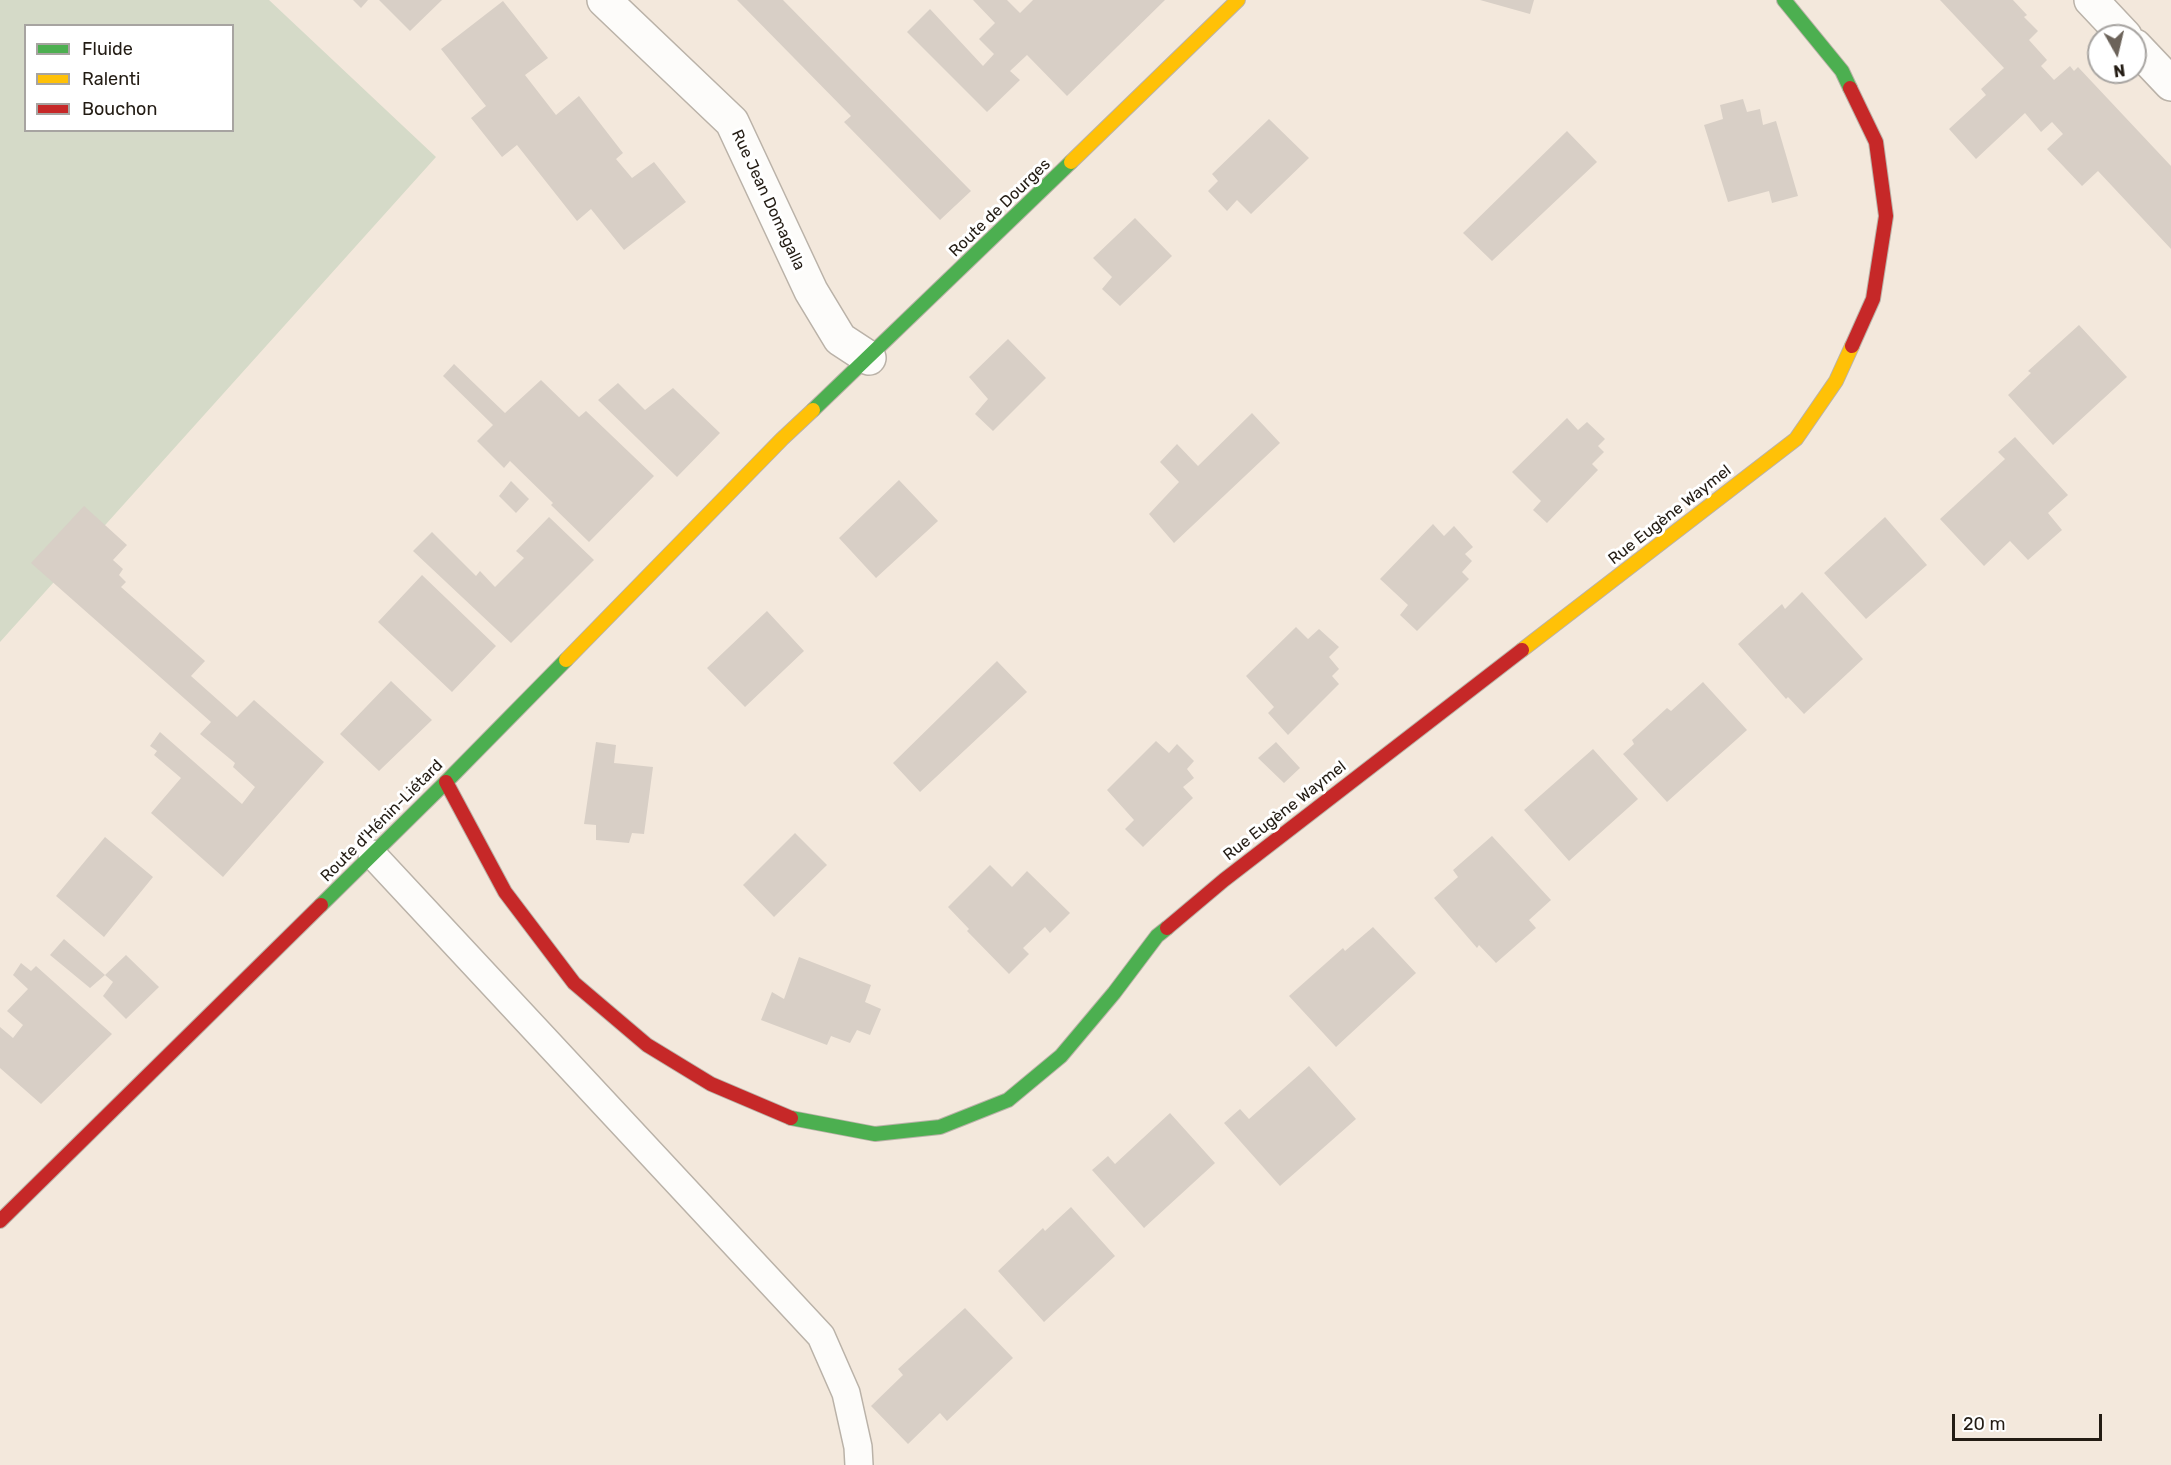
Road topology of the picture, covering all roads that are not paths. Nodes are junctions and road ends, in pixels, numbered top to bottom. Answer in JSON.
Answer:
{"nodes":[{"id":1,"x":604,"y":0,"type":"edge"},
{"id":2,"x":1238,"y":0,"type":"edge"},
{"id":3,"x":1784,"y":0,"type":"edge"},
{"id":4,"x":2091,"y":0,"type":"edge"},
{"id":5,"x":2114,"y":24,"type":"edge"},
{"id":6,"x":2147,"y":59,"type":"edge"},
{"id":7,"x":2171,"y":84,"type":"edge"},
{"id":8,"x":868,"y":358,"type":"junction"},
{"id":9,"x":782,"y":439,"type":"joint"},
{"id":10,"x":446,"y":782,"type":"junction"},
{"id":11,"x":372,"y":854,"type":"junction"},
{"id":12,"x":0,"y":1221,"type":"edge"},
{"id":13,"x":859,"y":1465,"type":"edge"}],
"edges":[{"from":1,"to":8,"type":"street","name":"Rue Jean Domagalla"},
{"from":2,"to":8,"type":"street","name":"Route de Dourges"},
{"from":3,"to":10,"type":"street","name":"Rue Eugène Waymel"},
{"from":4,"to":5,"type":"street"},
{"from":6,"to":7,"type":"street"},
{"from":8,"to":9,"type":"street","name":"Route de Dourges"},
{"from":9,"to":10,"type":"street","name":"Route d'Hénin-Liétard"},
{"from":10,"to":11,"type":"street","name":"Route d'Hénin-Liétard"},
{"from":11,"to":12,"type":"street","name":"Route d'Hénin-Liétard"},
{"from":11,"to":13,"type":"lane"}]}
